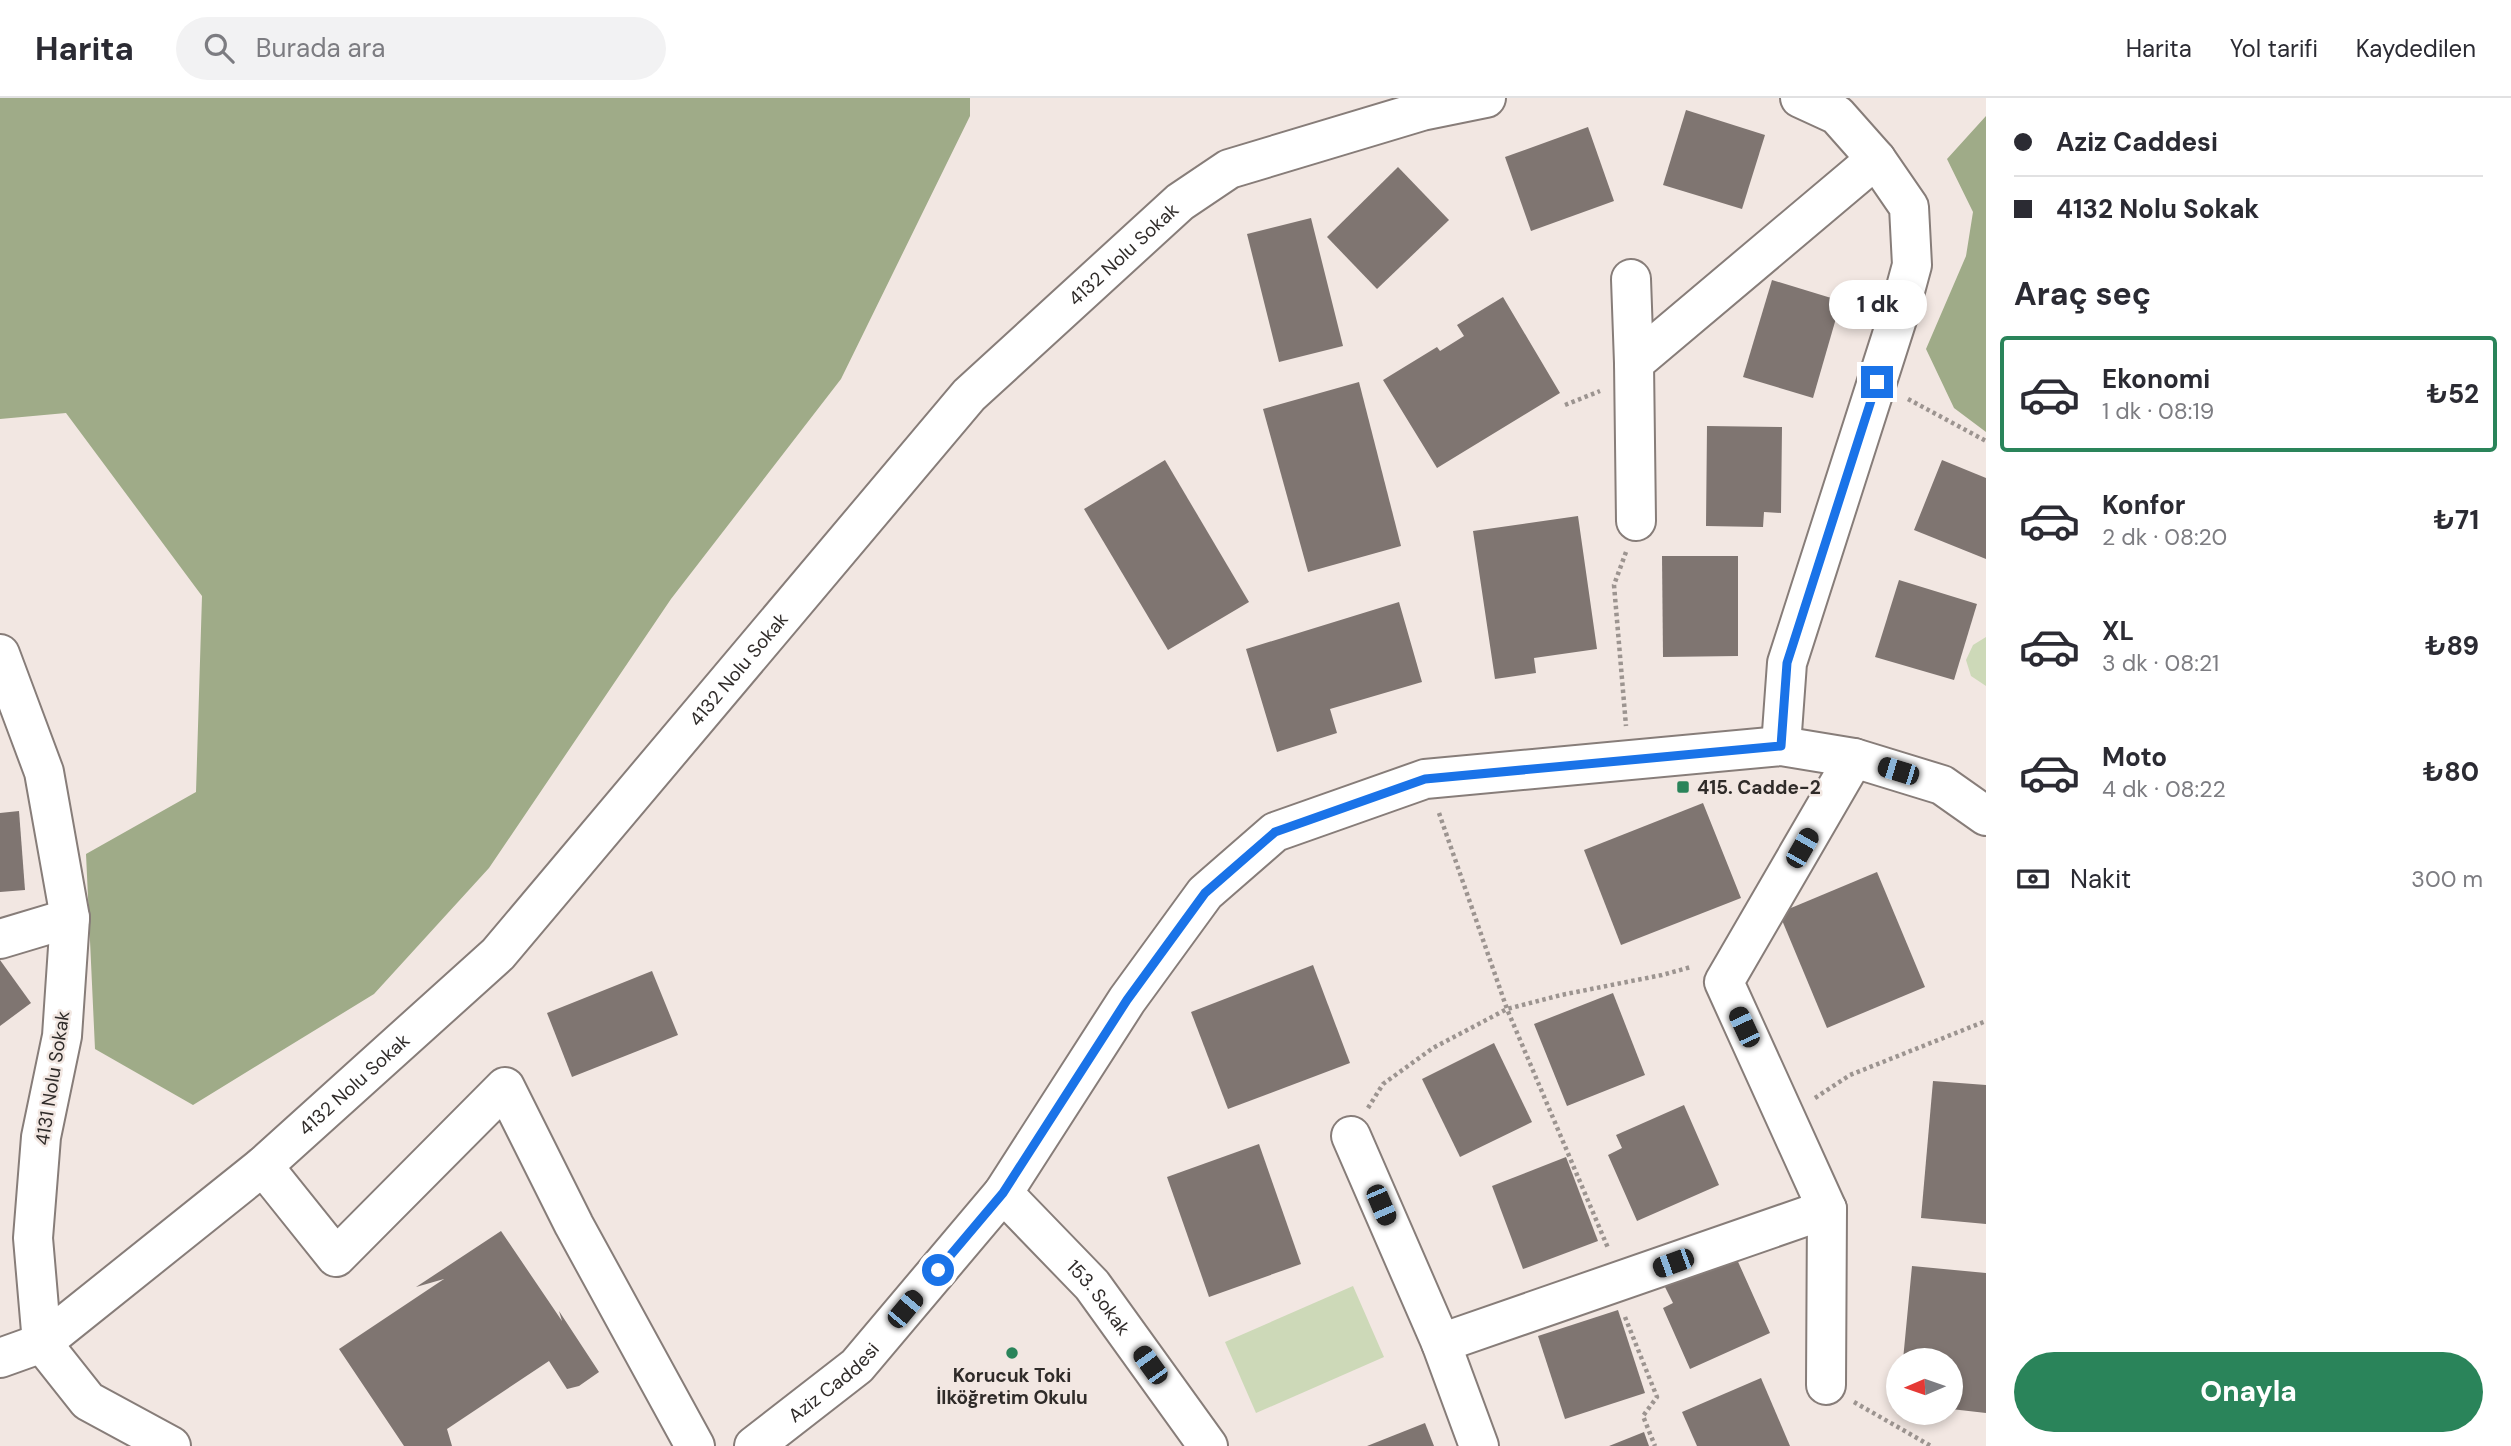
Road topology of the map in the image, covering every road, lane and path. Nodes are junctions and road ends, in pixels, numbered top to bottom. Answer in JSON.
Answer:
{"nodes":[{"id":1,"x":1486,"y":98,"type":"edge"},
{"id":2,"x":1800,"y":98,"type":"edge"},
{"id":3,"x":1876,"y":159,"type":"junction"},
{"id":4,"x":1631,"y":279,"type":"dead end"},
{"id":5,"x":1634,"y":363,"type":"junction"},
{"id":6,"x":1877,"y":382,"type":"junction"},
{"id":7,"x":1986,"y":441,"type":"edge"},
{"id":8,"x":1636,"y":521,"type":"joint"},
{"id":9,"x":0,"y":654,"type":"edge"},
{"id":10,"x":1781,"y":746,"type":"junction"},
{"id":11,"x":1854,"y":758,"type":"junction"},
{"id":12,"x":1629,"y":760,"type":"junction"},
{"id":13,"x":1437,"y":807,"type":"dead end"},
{"id":14,"x":1986,"y":816,"type":"edge"},
{"id":15,"x":70,"y":918,"type":"junction"},
{"id":16,"x":0,"y":939,"type":"edge"},
{"id":17,"x":1724,"y":982,"type":"junction"},
{"id":18,"x":1507,"y":1009,"type":"junction"},
{"id":19,"x":1986,"y":1021,"type":"edge"},
{"id":20,"x":1786,"y":1117,"type":"junction"},
{"id":21,"x":1351,"y":1136,"type":"joint"},
{"id":22,"x":263,"y":1166,"type":"junction"},
{"id":23,"x":1003,"y":1193,"type":"junction"},
{"id":24,"x":1827,"y":1209,"type":"junction"},
{"id":25,"x":1617,"y":1282,"type":"junction"},
{"id":26,"x":42,"y":1343,"type":"junction"},
{"id":27,"x":1441,"y":1343,"type":"junction"},
{"id":28,"x":0,"y":1358,"type":"edge"},
{"id":29,"x":1826,"y":1385,"type":"joint"},
{"id":30,"x":171,"y":1446,"type":"edge"},
{"id":31,"x":695,"y":1446,"type":"edge"},
{"id":32,"x":754,"y":1446,"type":"edge"},
{"id":33,"x":1209,"y":1446,"type":"edge"},
{"id":34,"x":1479,"y":1446,"type":"edge"},
{"id":35,"x":1655,"y":1446,"type":"edge"},
{"id":36,"x":1931,"y":1446,"type":"edge"}],
"edges":[{"from":1,"to":22,"type":"street","name":"4132 Nolu Sokak"},
{"from":2,"to":3,"type":"street"},
{"from":3,"to":5,"type":"street"},
{"from":3,"to":6,"type":"street"},
{"from":4,"to":5,"type":"street"},
{"from":5,"to":8,"type":"street"},
{"from":6,"to":7,"type":"path"},
{"from":6,"to":10,"type":"street"},
{"from":8,"to":12,"type":"path"},
{"from":9,"to":15,"type":"street","name":"4131 Nolu Sokak"},
{"from":10,"to":11,"type":"street","name":"Aziz Caddesi"},
{"from":10,"to":12,"type":"street","name":"Aziz Caddesi"},
{"from":11,"to":14,"type":"street","name":"Aziz Caddesi"},
{"from":11,"to":17,"type":"street"},
{"from":12,"to":23,"type":"street","name":"Aziz Caddesi"},
{"from":13,"to":18,"type":"path"},
{"from":15,"to":16,"type":"street"},
{"from":15,"to":26,"type":"street","name":"4131 Nolu Sokak"},
{"from":17,"to":18,"type":"path"},
{"from":17,"to":20,"type":"street"},
{"from":18,"to":21,"type":"path"},
{"from":18,"to":25,"type":"path"},
{"from":19,"to":20,"type":"path"},
{"from":20,"to":24,"type":"street"},
{"from":21,"to":27,"type":"street"},
{"from":22,"to":26,"type":"street","name":"4132 Nolu Sokak"},
{"from":22,"to":31,"type":"street"},
{"from":23,"to":32,"type":"street","name":"Aziz Caddesi"},
{"from":23,"to":33,"type":"street","name":"153. Sokak"},
{"from":24,"to":25,"type":"street"},
{"from":24,"to":29,"type":"street"},
{"from":25,"to":27,"type":"street"},
{"from":25,"to":35,"type":"path"},
{"from":26,"to":28,"type":"street","name":"4132 Nolu Sokak"},
{"from":26,"to":30,"type":"street"},
{"from":27,"to":34,"type":"street"},
{"from":29,"to":36,"type":"path"}]}
